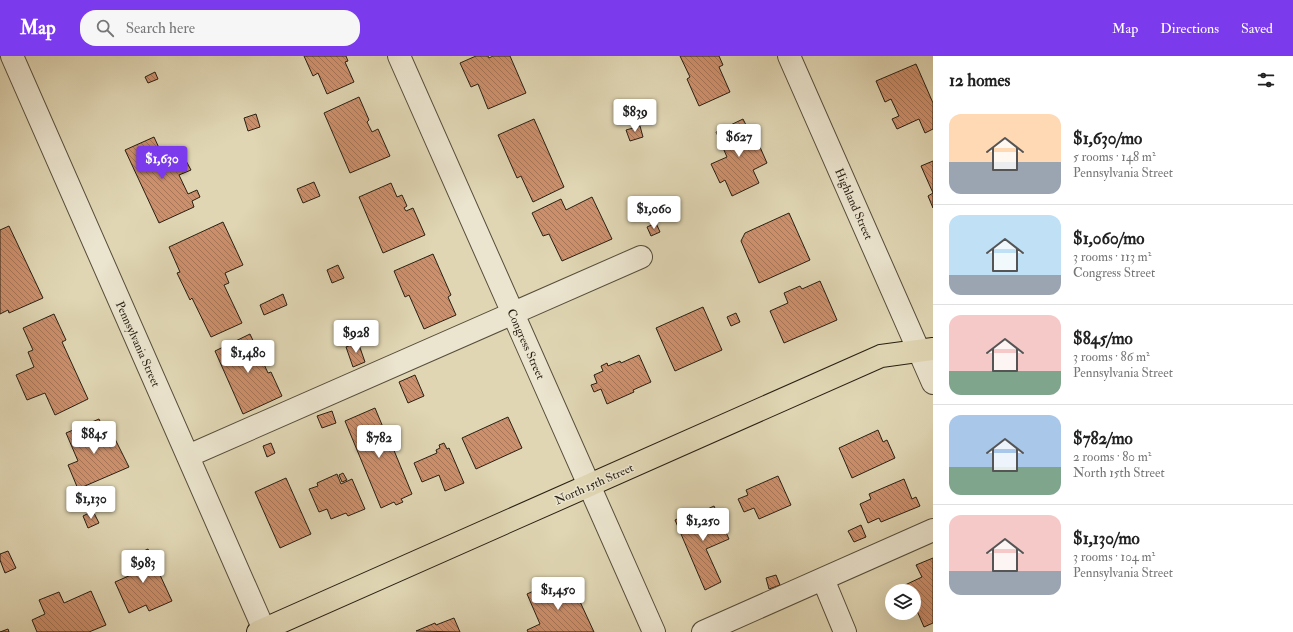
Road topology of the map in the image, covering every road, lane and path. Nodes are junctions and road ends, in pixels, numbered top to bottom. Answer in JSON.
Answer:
{"nodes":[{"id":1,"x":12,"y":56,"type":"edge"},
{"id":2,"x":399,"y":56,"type":"edge"},
{"id":3,"x":789,"y":56,"type":"edge"},
{"id":4,"x":641,"y":257,"type":"dead end"},
{"id":5,"x":513,"y":315,"type":"junction"},
{"id":6,"x":926,"y":350,"type":"edge"},
{"id":7,"x":933,"y":383,"type":"edge"},
{"id":8,"x":188,"y":456,"type":"junction"},
{"id":9,"x":589,"y":486,"type":"junction"},
{"id":10,"x":933,"y":530,"type":"edge"},
{"id":11,"x":823,"y":579,"type":"junction"},
{"id":12,"x":262,"y":631,"type":"edge"},
{"id":13,"x":654,"y":632,"type":"edge"},
{"id":14,"x":703,"y":632,"type":"edge"},
{"id":15,"x":845,"y":632,"type":"edge"}],
"edges":[{"from":1,"to":8,"type":"street","name":"Pennsylvania Street"},
{"from":2,"to":5,"type":"street","name":"Congress Street"},
{"from":3,"to":6,"type":"street","name":"Highland Street"},
{"from":4,"to":5,"type":"street"},
{"from":5,"to":8,"type":"street"},
{"from":5,"to":9,"type":"street","name":"Congress Street"},
{"from":6,"to":7,"type":"street","name":"Highland Street"},
{"from":6,"to":9,"type":"main road","name":"North 15th Street"},
{"from":8,"to":12,"type":"street","name":"Pennsylvania Street"},
{"from":9,"to":12,"type":"main road","name":"North 15th Street"},
{"from":9,"to":13,"type":"street","name":"Congress Street"},
{"from":10,"to":11,"type":"street"},
{"from":11,"to":14,"type":"street"},
{"from":11,"to":15,"type":"street"}]}
